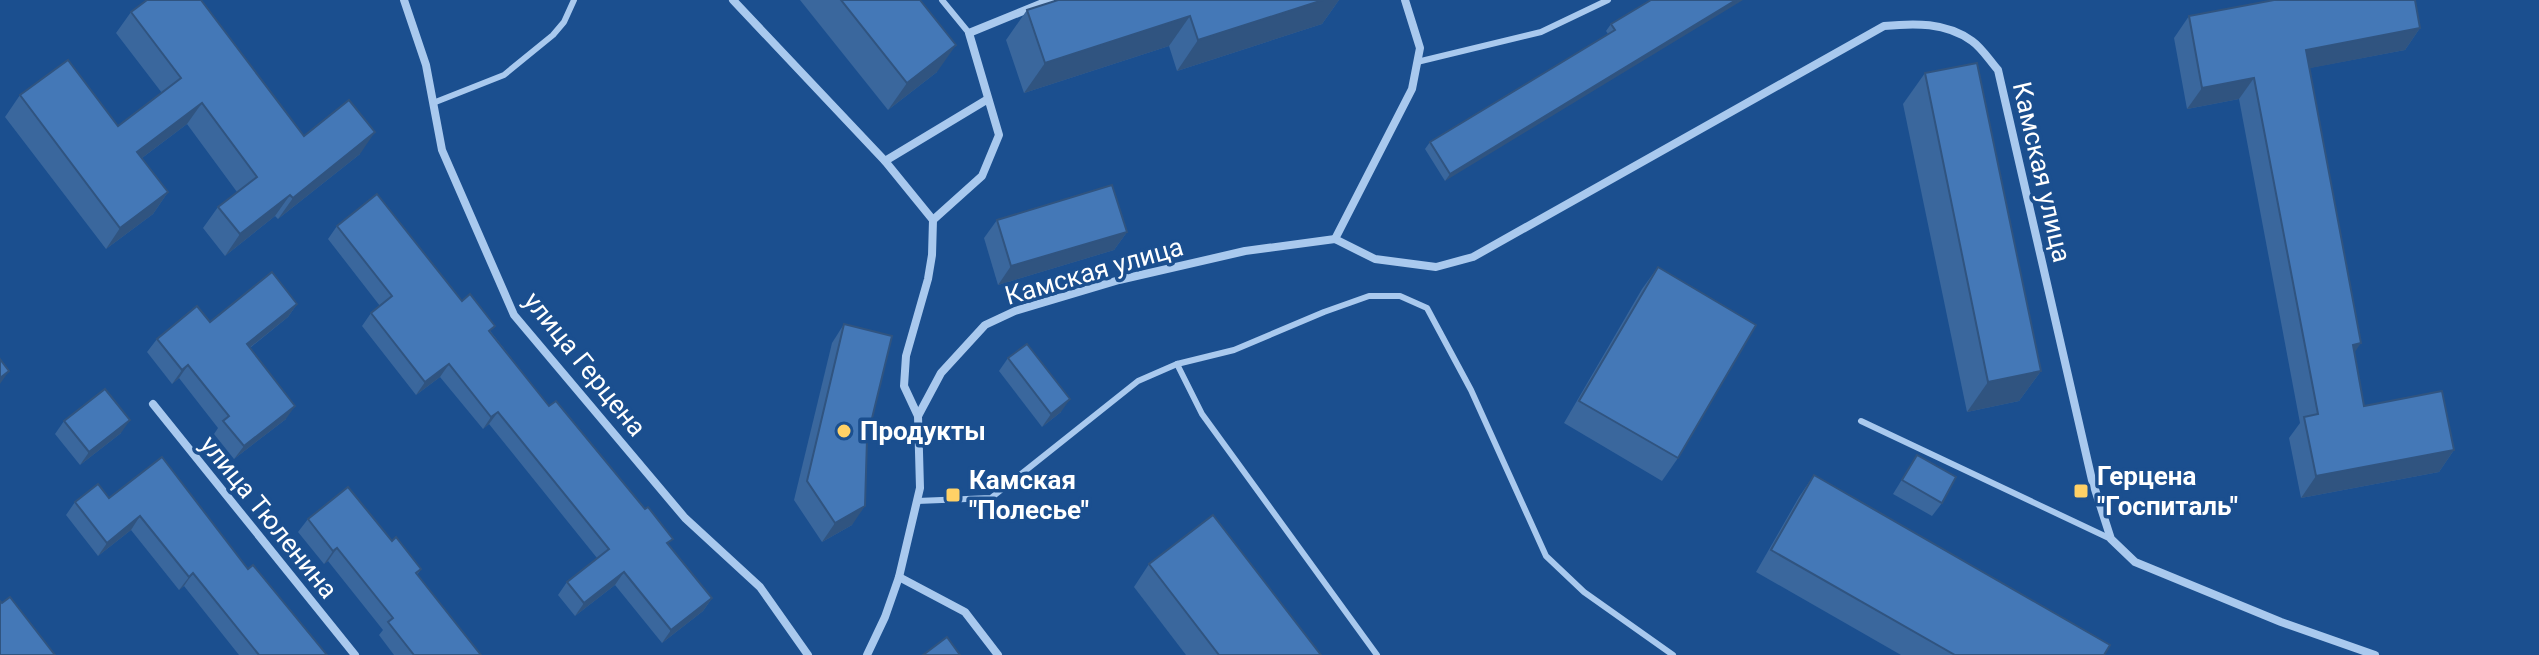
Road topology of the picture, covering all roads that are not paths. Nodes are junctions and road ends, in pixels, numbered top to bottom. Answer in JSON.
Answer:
{"nodes":[{"id":1,"x":404,"y":0,"type":"edge"},
{"id":2,"x":574,"y":0,"type":"edge"},
{"id":3,"x":733,"y":0,"type":"edge"},
{"id":4,"x":942,"y":0,"type":"edge"},
{"id":5,"x":1050,"y":0,"type":"edge"},
{"id":6,"x":1405,"y":0,"type":"edge"},
{"id":7,"x":1608,"y":0,"type":"edge"},
{"id":8,"x":969,"y":33,"type":"junction"},
{"id":9,"x":1417,"y":62,"type":"junction"},
{"id":10,"x":988,"y":99,"type":"junction"},
{"id":11,"x":433,"y":103,"type":"junction"},
{"id":12,"x":885,"y":161,"type":"junction"},
{"id":13,"x":933,"y":220,"type":"junction"},
{"id":14,"x":1335,"y":239,"type":"junction"},
{"id":15,"x":1177,"y":364,"type":"junction"},
{"id":16,"x":153,"y":404,"type":"dead end"},
{"id":17,"x":918,"y":416,"type":"junction"},
{"id":18,"x":1861,"y":421,"type":"dead end"},
{"id":19,"x":917,"y":501,"type":"junction"},
{"id":20,"x":2111,"y":539,"type":"junction"},
{"id":21,"x":899,"y":577,"type":"junction"},
{"id":22,"x":355,"y":655,"type":"edge"},
{"id":23,"x":808,"y":655,"type":"edge"},
{"id":24,"x":867,"y":655,"type":"edge"},
{"id":25,"x":998,"y":655,"type":"edge"},
{"id":26,"x":1377,"y":655,"type":"edge"},
{"id":27,"x":1673,"y":655,"type":"edge"},
{"id":28,"x":2375,"y":655,"type":"edge"}],
"edges":[{"from":1,"to":11,"type":"street","name":"улица Герцена"},
{"from":2,"to":11,"type":"lane"},
{"from":3,"to":12,"type":"street"},
{"from":4,"to":8,"type":"lane"},
{"from":5,"to":8,"type":"street"},
{"from":6,"to":9,"type":"street"},
{"from":7,"to":9,"type":"lane"},
{"from":8,"to":10,"type":"street"},
{"from":9,"to":14,"type":"street"},
{"from":10,"to":12,"type":"street"},
{"from":10,"to":13,"type":"street"},
{"from":11,"to":23,"type":"street","name":"улица Герцена"},
{"from":12,"to":13,"type":"street"},
{"from":13,"to":17,"type":"street"},
{"from":14,"to":17,"type":"street","name":"Камская улица"},
{"from":14,"to":20,"type":"street","name":"Камская улица"},
{"from":15,"to":19,"type":"lane"},
{"from":15,"to":26,"type":"lane"},
{"from":15,"to":27,"type":"lane"},
{"from":16,"to":22,"type":"street","name":"улица Тюленина"},
{"from":17,"to":19,"type":"street","name":"Камская улица"},
{"from":18,"to":20,"type":"lane"},
{"from":19,"to":21,"type":"street","name":"Камская улица"},
{"from":20,"to":28,"type":"street"},
{"from":21,"to":24,"type":"street","name":"Камская улица"},
{"from":21,"to":25,"type":"street"}]}
